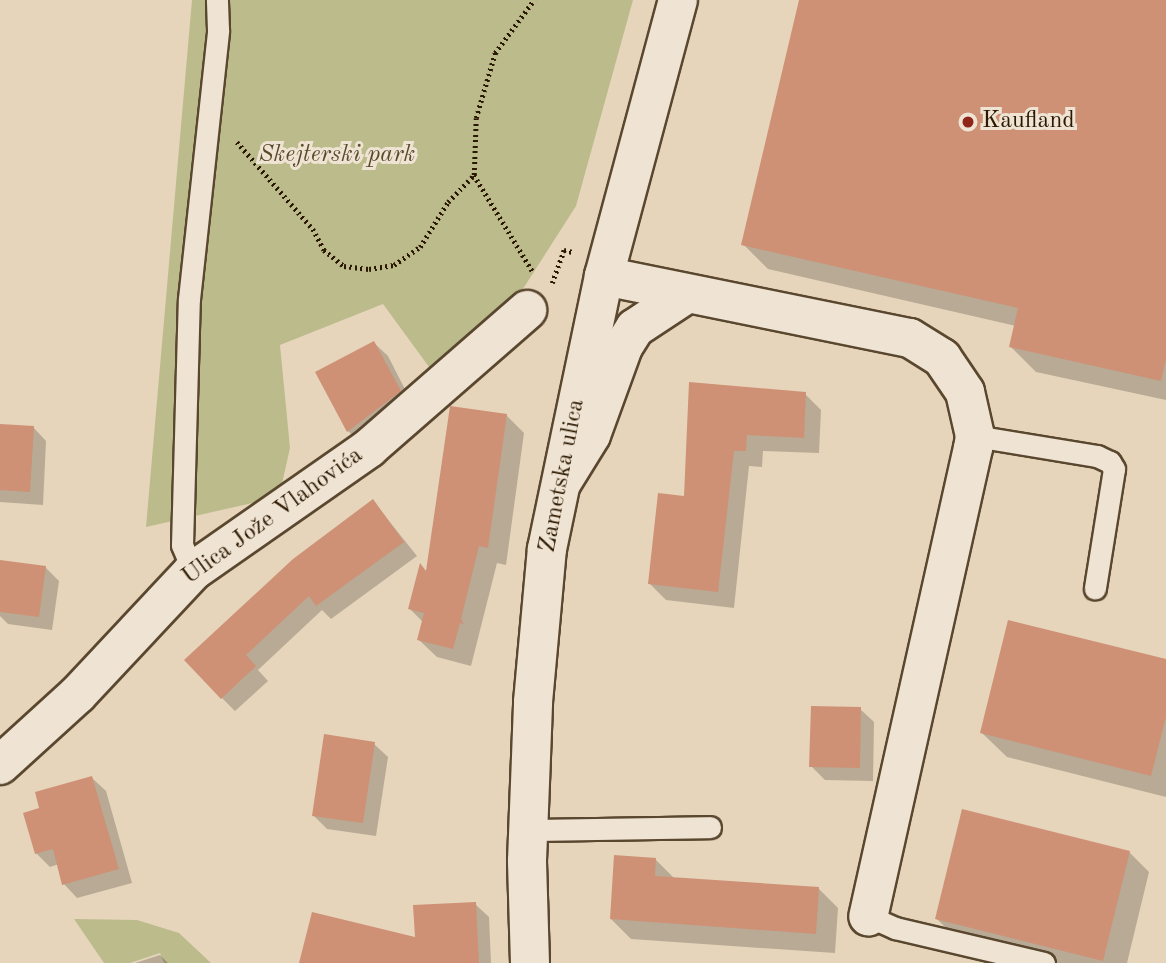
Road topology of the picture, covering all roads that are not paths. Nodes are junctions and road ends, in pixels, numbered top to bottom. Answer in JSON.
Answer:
{"nodes":[{"id":1,"x":217,"y":0,"type":"edge"},
{"id":2,"x":678,"y":0,"type":"edge"},
{"id":3,"x":604,"y":276,"type":"junction"},
{"id":4,"x":685,"y":295,"type":"junction"},
{"id":5,"x":527,"y":310,"type":"dead end"},
{"id":6,"x":975,"y":436,"type":"junction"},
{"id":7,"x":561,"y":484,"type":"junction"},
{"id":8,"x":193,"y":571,"type":"junction"},
{"id":9,"x":1095,"y":588,"type":"dead end"},
{"id":10,"x":0,"y":765,"type":"edge"},
{"id":11,"x":710,"y":827,"type":"dead end"},
{"id":12,"x":528,"y":830,"type":"junction"},
{"id":13,"x":868,"y":916,"type":"joint"},
{"id":14,"x":530,"y":963,"type":"edge"},
{"id":15,"x":1044,"y":963,"type":"edge"}],
"edges":[{"from":1,"to":8,"type":"lane"},
{"from":2,"to":3,"type":"street","name":"Zametska ulica"},
{"from":3,"to":4,"type":"street"},
{"from":3,"to":7,"type":"street","name":"Zametska ulica"},
{"from":4,"to":6,"type":"street"},
{"from":4,"to":7,"type":"street"},
{"from":5,"to":8,"type":"street","name":"Ulica Jože Vlahovića"},
{"from":6,"to":9,"type":"lane"},
{"from":6,"to":13,"type":"street"},
{"from":7,"to":12,"type":"street","name":"Zametska ulica"},
{"from":8,"to":10,"type":"street","name":"Ulica Jože Vlahovića"},
{"from":11,"to":12,"type":"lane"},
{"from":12,"to":14,"type":"street","name":"Zametska ulica"},
{"from":13,"to":15,"type":"lane"}]}
